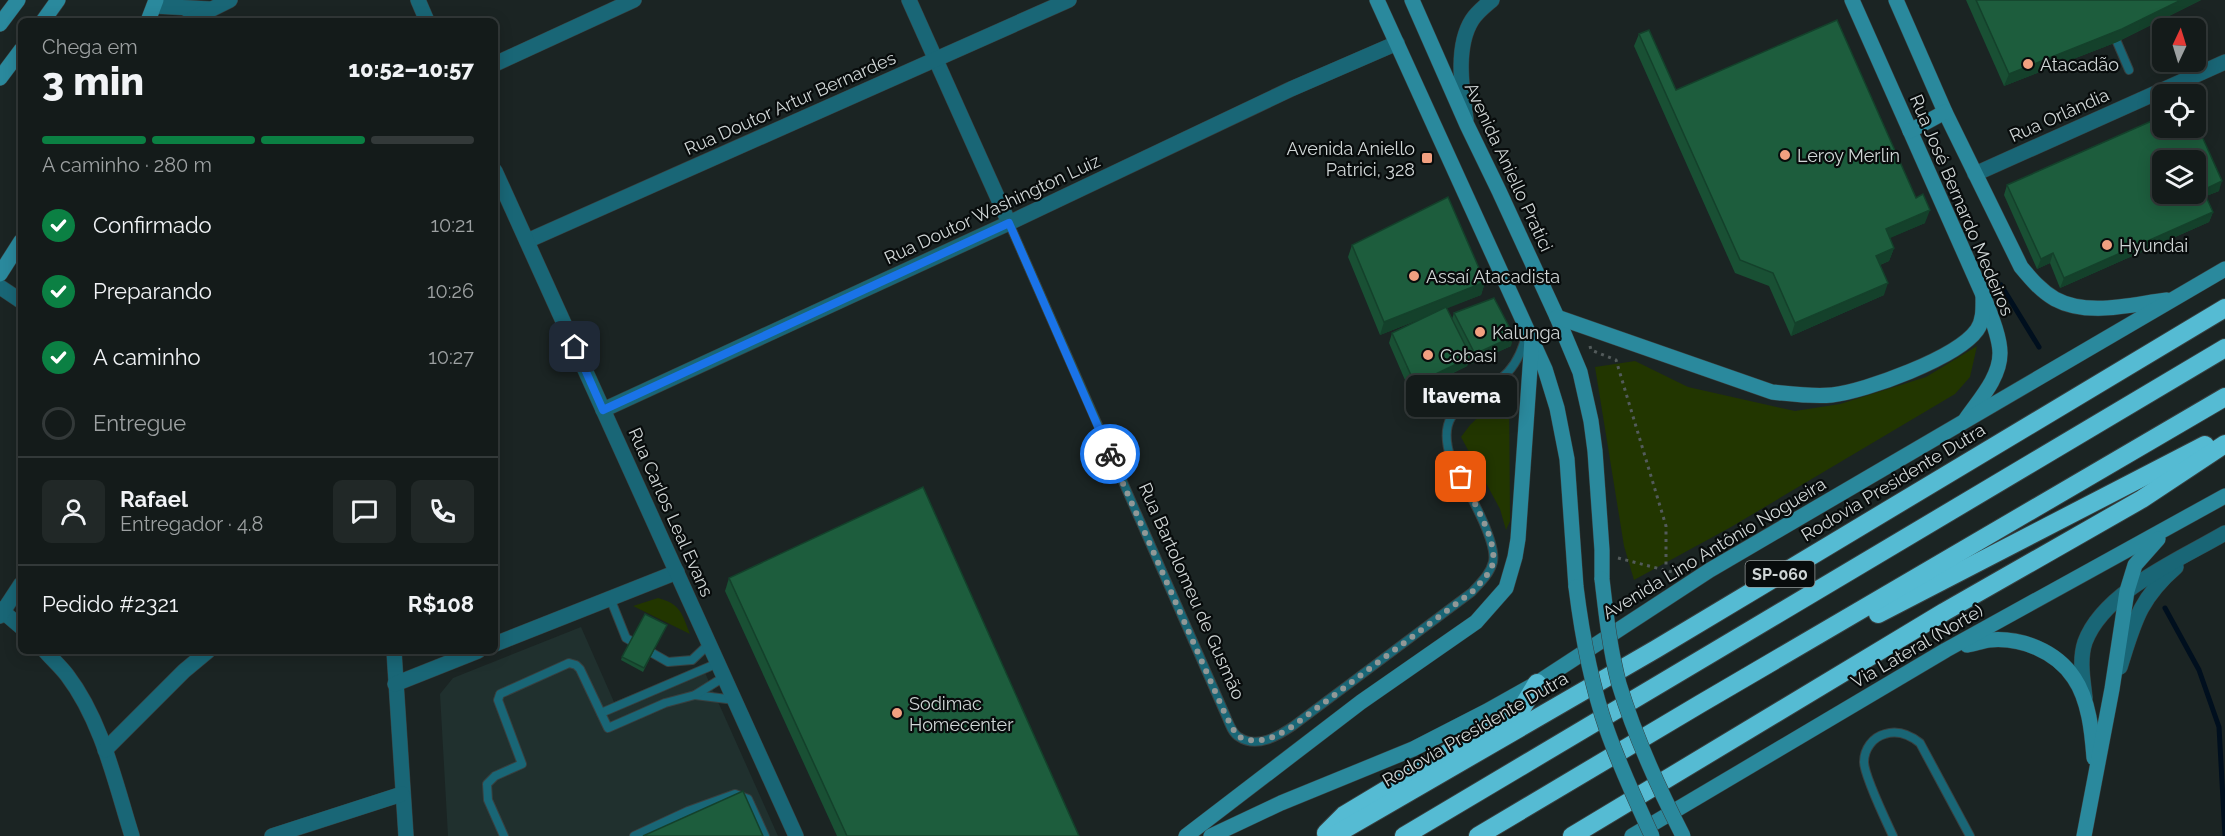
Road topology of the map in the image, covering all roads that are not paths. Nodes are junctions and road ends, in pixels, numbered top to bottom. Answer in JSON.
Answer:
{"nodes":[{"id":1,"x":18,"y":0,"type":"edge"},
{"id":2,"x":58,"y":0,"type":"edge"},
{"id":3,"x":230,"y":0,"type":"edge"},
{"id":4,"x":418,"y":0,"type":"edge"},
{"id":5,"x":634,"y":0,"type":"edge"},
{"id":6,"x":909,"y":0,"type":"edge"},
{"id":7,"x":1069,"y":0,"type":"edge"},
{"id":8,"x":1377,"y":0,"type":"edge"},
{"id":9,"x":1412,"y":0,"type":"edge"},
{"id":10,"x":1492,"y":0,"type":"edge"},
{"id":11,"x":1852,"y":0,"type":"edge"},
{"id":12,"x":1896,"y":0,"type":"edge"},
{"id":13,"x":155,"y":3,"type":"edge"},
{"id":14,"x":210,"y":9,"type":"junction"},
{"id":15,"x":44,"y":18,"type":"edge"},
{"id":16,"x":149,"y":18,"type":"edge"},
{"id":17,"x":194,"y":18,"type":"edge"},
{"id":18,"x":426,"y":18,"type":"edge"},
{"id":19,"x":0,"y":24,"type":"edge"},
{"id":20,"x":2117,"y":42,"type":"edge"},
{"id":21,"x":1396,"y":43,"type":"junction"},
{"id":22,"x":18,"y":54,"type":"edge"},
{"id":23,"x":935,"y":60,"type":"junction"},
{"id":24,"x":2225,"y":62,"type":"edge"},
{"id":25,"x":498,"y":63,"type":"edge"},
{"id":26,"x":2129,"y":70,"type":"dead end"},
{"id":27,"x":0,"y":78,"type":"edge"},
{"id":28,"x":1945,"y":112,"type":"junction"},
{"id":29,"x":1467,"y":125,"type":"junction"},
{"id":30,"x":1910,"y":131,"type":"junction"},
{"id":31,"x":1975,"y":174,"type":"junction"},
{"id":32,"x":498,"y":178,"type":"edge"},
{"id":33,"x":1009,"y":223,"type":"junction"},
{"id":34,"x":527,"y":241,"type":"junction"},
{"id":35,"x":18,"y":246,"type":"edge"},
{"id":36,"x":2225,"y":269,"type":"edge"},
{"id":37,"x":0,"y":274,"type":"edge"},
{"id":38,"x":0,"y":287,"type":"edge"},
{"id":39,"x":1983,"y":295,"type":"junction"},
{"id":40,"x":18,"y":299,"type":"edge"},
{"id":41,"x":2173,"y":299,"type":"junction"},
{"id":42,"x":2225,"y":308,"type":"edge"},
{"id":43,"x":1557,"y":317,"type":"junction"},
{"id":44,"x":1530,"y":335,"type":"junction"},
{"id":45,"x":2225,"y":348,"type":"edge"},
{"id":46,"x":2225,"y":397,"type":"edge"},
{"id":47,"x":603,"y":410,"type":"junction"},
{"id":48,"x":1963,"y":423,"type":"junction"},
{"id":49,"x":2225,"y":435,"type":"edge"},
{"id":50,"x":2225,"y":444,"type":"edge"},
{"id":51,"x":2225,"y":456,"type":"edge"},
{"id":52,"x":2225,"y":496,"type":"edge"},
{"id":53,"x":2142,"y":499,"type":"junction"},
{"id":54,"x":2202,"y":507,"type":"junction"},
{"id":55,"x":2225,"y":533,"type":"edge"},
{"id":56,"x":2197,"y":550,"type":"junction"},
{"id":57,"x":676,"y":572,"type":"junction"},
{"id":58,"x":18,"y":588,"type":"edge"},
{"id":59,"x":2127,"y":591,"type":"junction"},
{"id":60,"x":610,"y":598,"type":"junction"},
{"id":61,"x":1,"y":612,"type":"edge"},
{"id":62,"x":18,"y":625,"type":"edge"},
{"id":63,"x":498,"y":643,"type":"edge"},
{"id":64,"x":709,"y":644,"type":"junction"},
{"id":65,"x":1946,"y":650,"type":"junction"},
{"id":66,"x":48,"y":654,"type":"edge"},
{"id":67,"x":204,"y":654,"type":"edge"},
{"id":68,"x":394,"y":654,"type":"edge"},
{"id":69,"x":470,"y":654,"type":"edge"},
{"id":70,"x":721,"y":670,"type":"junction"},
{"id":71,"x":1537,"y":683,"type":"junction"},
{"id":72,"x":395,"y":684,"type":"junction"},
{"id":73,"x":2112,"y":689,"type":"junction"},
{"id":74,"x":694,"y":695,"type":"junction"},
{"id":75,"x":735,"y":700,"type":"junction"},
{"id":76,"x":2085,"y":702,"type":"junction"},
{"id":77,"x":1700,"y":704,"type":"junction"},
{"id":78,"x":601,"y":713,"type":"junction"},
{"id":79,"x":105,"y":750,"type":"junction"},
{"id":80,"x":2094,"y":782,"type":"junction"},
{"id":81,"x":402,"y":794,"type":"junction"},
{"id":82,"x":2082,"y":834,"type":"edge"},
{"id":83,"x":132,"y":836,"type":"edge"},
{"id":84,"x":272,"y":836,"type":"edge"},
{"id":85,"x":406,"y":836,"type":"edge"},
{"id":86,"x":504,"y":836,"type":"edge"},
{"id":87,"x":634,"y":836,"type":"edge"},
{"id":88,"x":765,"y":836,"type":"edge"},
{"id":89,"x":796,"y":836,"type":"edge"},
{"id":90,"x":1186,"y":836,"type":"edge"},
{"id":91,"x":1211,"y":836,"type":"edge"},
{"id":92,"x":1323,"y":836,"type":"edge"},
{"id":93,"x":1333,"y":836,"type":"edge"},
{"id":94,"x":1404,"y":836,"type":"edge"},
{"id":95,"x":1478,"y":836,"type":"edge"},
{"id":96,"x":1572,"y":836,"type":"edge"},
{"id":97,"x":1632,"y":836,"type":"edge"},
{"id":98,"x":1652,"y":836,"type":"edge"},
{"id":99,"x":1683,"y":836,"type":"edge"},
{"id":100,"x":1893,"y":836,"type":"edge"},
{"id":101,"x":1970,"y":836,"type":"edge"}],
"edges":[{"from":1,"to":19,"type":"main road"},
{"from":2,"to":15,"type":"main road"},
{"from":3,"to":14,"type":"street"},
{"from":4,"to":18,"type":"street"},
{"from":5,"to":25,"type":"street"},
{"from":6,"to":23,"type":"street","name":"Rua Bartolomeu de Gusmão"},
{"from":7,"to":23,"type":"street","name":"Rua Doutor Artur Bernardes"},
{"from":8,"to":21,"type":"main road"},
{"from":9,"to":29,"type":"main road","name":"Avenida Aniello Pratici"},
{"from":10,"to":29,"type":"street"},
{"from":11,"to":30,"type":"main road","name":"Rua José Bernardo Medeiros"},
{"from":12,"to":28,"type":"main road","name":"Rua José Bernardo Medeiros"},
{"from":13,"to":14,"type":"street"},
{"from":13,"to":16,"type":"main road"},
{"from":14,"to":17,"type":"street"},
{"from":20,"to":26,"type":"lane"},
{"from":21,"to":33,"type":"street","name":"Rua Doutor Washington Luiz"},
{"from":21,"to":44,"type":"main road"},
{"from":22,"to":27,"type":"main road"},
{"from":23,"to":33,"type":"street","name":"Rua Bartolomeu de Gusmão"},
{"from":23,"to":34,"type":"street","name":"Rua Doutor Artur Bernardes"},
{"from":24,"to":31,"type":"street","name":"Rua Orlândia"},
{"from":28,"to":30,"type":"main road"},
{"from":28,"to":31,"type":"main road","name":"Rua José Bernardo Medeiros"},
{"from":29,"to":43,"type":"main road","name":"Avenida Aniello Pratici"},
{"from":30,"to":39,"type":"main road","name":"Rua José Bernardo Medeiros"},
{"from":31,"to":41,"type":"main road","name":"Rua José Bernardo Medeiros"},
{"from":32,"to":34,"type":"street","name":"Rua Carlos Leal Evans"},
{"from":33,"to":44,"type":"lane","name":"Rua Bartolomeu de Gusmão"},
{"from":33,"to":47,"type":"street","name":"Rua Doutor Washington Luiz"},
{"from":34,"to":47,"type":"street","name":"Rua Carlos Leal Evans"},
{"from":35,"to":37,"type":"main road"},
{"from":36,"to":41,"type":"main road","name":"Avenida Lino Antônio Nogueira"},
{"from":38,"to":40,"type":"street"},
{"from":39,"to":43,"type":"main road"},
{"from":39,"to":48,"type":"main road","name":"Rua José Bernardo Medeiros"},
{"from":41,"to":48,"type":"main road","name":"Avenida Lino Antônio Nogueira"},
{"from":42,"to":93,"type":"highway","name":"Rodovia Presidente Dutra","number":"SP-060"},
{"from":43,"to":99,"type":"main road","name":"Avenida Aniello Pratici","bridge":true},
{"from":44,"to":90,"type":"main road"},
{"from":44,"to":98,"type":"main road","bridge":true},
{"from":45,"to":94,"type":"highway","number":"SP-060"},
{"from":46,"to":77,"type":"highway"},
{"from":47,"to":57,"type":"street","name":"Rua Carlos Leal Evans"},
{"from":48,"to":71,"type":"main road","name":"Avenida Lino Antônio Nogueira"},
{"from":49,"to":77,"type":"highway"},
{"from":50,"to":53,"type":"highway"},
{"from":51,"to":53,"type":"highway"},
{"from":52,"to":54,"type":"main road","name":"Via Lateral (Norte)"},
{"from":53,"to":96,"type":"highway"},
{"from":54,"to":59,"type":"main road"},
{"from":54,"to":65,"type":"main road","name":"Via Lateral (Norte)"},
{"from":55,"to":56,"type":"street"},
{"from":56,"to":59,"type":"street"},
{"from":56,"to":73,"type":"street"},
{"from":57,"to":60,"type":"street"},
{"from":57,"to":64,"type":"street","name":"Rua Carlos Leal Evans"},
{"from":58,"to":61,"type":"street"},
{"from":59,"to":73,"type":"main road"},
{"from":59,"to":76,"type":"street"},
{"from":60,"to":63,"type":"street"},
{"from":60,"to":64,"type":"lane"},
{"from":61,"to":62,"type":"street"},
{"from":64,"to":70,"type":"street","name":"Rua Carlos Leal Evans"},
{"from":65,"to":76,"type":"main road"},
{"from":65,"to":97,"type":"main road","name":"Via Lateral (Norte)"},
{"from":66,"to":79,"type":"street"},
{"from":67,"to":79,"type":"street"},
{"from":68,"to":72,"type":"street"},
{"from":69,"to":72,"type":"street"},
{"from":70,"to":74,"type":"lane"},
{"from":70,"to":75,"type":"street","name":"Rua Carlos Leal Evans"},
{"from":70,"to":78,"type":"lane"},
{"from":71,"to":91,"type":"main road","name":"Avenida Lino Antônio Nogueira"},
{"from":71,"to":92,"type":"highway"},
{"from":72,"to":81,"type":"street"},
{"from":73,"to":80,"type":"main road"},
{"from":74,"to":75,"type":"lane"},
{"from":74,"to":78,"type":"lane"},
{"from":75,"to":89,"type":"street","name":"Rua Carlos Leal Evans"},
{"from":76,"to":80,"type":"main road"},
{"from":77,"to":95,"type":"highway"},
{"from":78,"to":86,"type":"lane"},
{"from":79,"to":83,"type":"street"},
{"from":80,"to":82,"type":"main road"},
{"from":81,"to":84,"type":"street"},
{"from":81,"to":85,"type":"street"},
{"from":87,"to":88,"type":"lane"},
{"from":100,"to":101,"type":"lane"}]}
